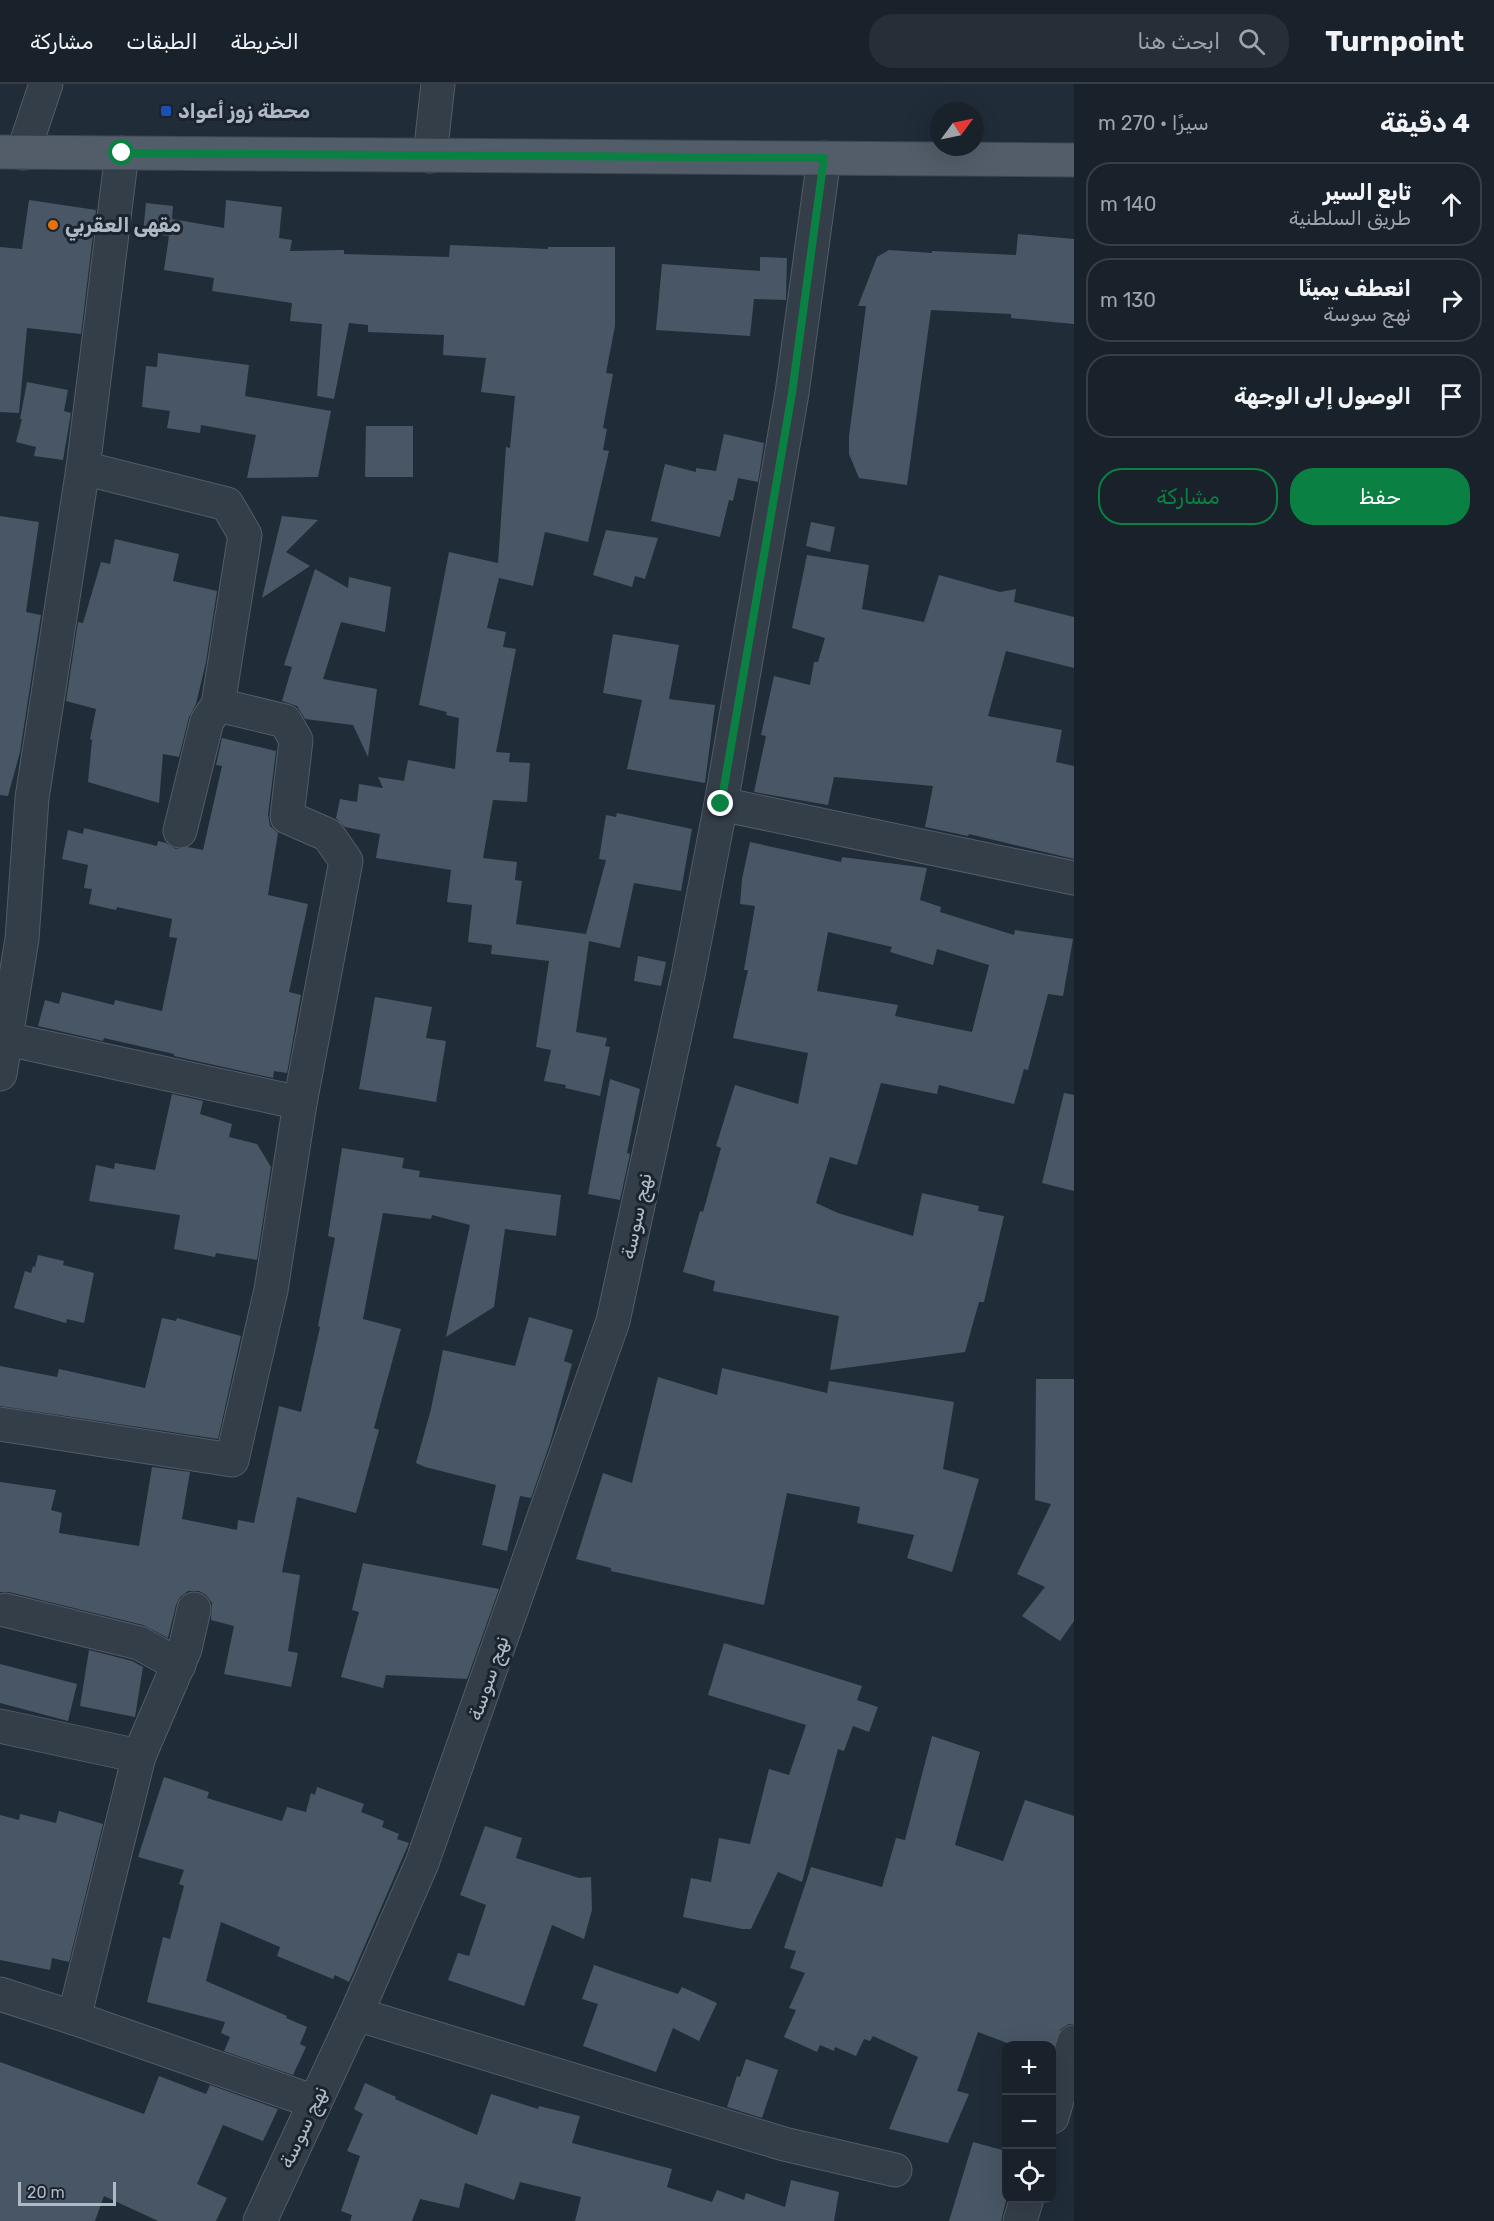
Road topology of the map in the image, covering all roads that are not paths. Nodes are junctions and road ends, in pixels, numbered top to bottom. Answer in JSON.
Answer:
{"nodes":[{"id":1,"x":46,"y":84,"type":"edge"},
{"id":2,"x":438,"y":84,"type":"edge"},
{"id":3,"x":11,"y":153,"type":"edge"},
{"id":4,"x":122,"y":153,"type":"junction"},
{"id":5,"x":430,"y":156,"type":"junction"},
{"id":6,"x":824,"y":158,"type":"junction"},
{"id":7,"x":1074,"y":160,"type":"edge"},
{"id":8,"x":83,"y":468,"type":"junction"},
{"id":9,"x":218,"y":705,"type":"junction"},
{"id":10,"x":721,"y":804,"type":"junction"},
{"id":11,"x":180,"y":831,"type":"dead end"},
{"id":12,"x":1074,"y":878,"type":"edge"},
{"id":13,"x":11,"y":936,"type":"edge"},
{"id":14,"x":7,"y":1039,"type":"junction"},
{"id":15,"x":0,"y":1074,"type":"edge"},
{"id":16,"x":300,"y":1103,"type":"junction"},
{"id":17,"x":0,"y":1424,"type":"edge"},
{"id":18,"x":194,"y":1609,"type":"dead end"},
{"id":19,"x":5,"y":1610,"type":"dead end"},
{"id":20,"x":179,"y":1665,"type":"junction"},
{"id":21,"x":0,"y":1726,"type":"edge"},
{"id":22,"x":139,"y":1756,"type":"junction"},
{"id":23,"x":0,"y":1994,"type":"edge"},
{"id":24,"x":356,"y":2014,"type":"junction"},
{"id":25,"x":74,"y":2018,"type":"junction"},
{"id":26,"x":1074,"y":2042,"type":"edge"},
{"id":27,"x":315,"y":2102,"type":"junction"},
{"id":28,"x":1056,"y":2103,"type":"edge"},
{"id":29,"x":895,"y":2170,"type":"dead end"},
{"id":30,"x":1026,"y":2203,"type":"edge"},
{"id":31,"x":260,"y":2221,"type":"edge"},
{"id":32,"x":1020,"y":2221,"type":"edge"}],
"edges":[{"from":1,"to":3,"type":"street"},
{"from":2,"to":5,"type":"street"},
{"from":3,"to":4,"type":"main road"},
{"from":4,"to":5,"type":"main road"},
{"from":4,"to":8,"type":"street"},
{"from":5,"to":6,"type":"main road"},
{"from":6,"to":7,"type":"main road"},
{"from":6,"to":10,"type":"street","name":"نهج سوسة"},
{"from":8,"to":9,"type":"street"},
{"from":8,"to":13,"type":"street"},
{"from":9,"to":11,"type":"street"},
{"from":9,"to":16,"type":"street"},
{"from":10,"to":12,"type":"street"},
{"from":10,"to":24,"type":"street","name":"نهج سوسة"},
{"from":13,"to":14,"type":"street"},
{"from":14,"to":15,"type":"street"},
{"from":14,"to":16,"type":"street"},
{"from":16,"to":17,"type":"street"},
{"from":18,"to":20,"type":"street"},
{"from":19,"to":20,"type":"street"},
{"from":20,"to":22,"type":"street"},
{"from":21,"to":22,"type":"street"},
{"from":22,"to":25,"type":"street"},
{"from":23,"to":25,"type":"street"},
{"from":24,"to":27,"type":"street","name":"نهج سوسة"},
{"from":24,"to":29,"type":"street"},
{"from":25,"to":27,"type":"street"},
{"from":26,"to":28,"type":"street"},
{"from":27,"to":31,"type":"street","name":"نهج سوسة"},
{"from":30,"to":32,"type":"street"}]}
